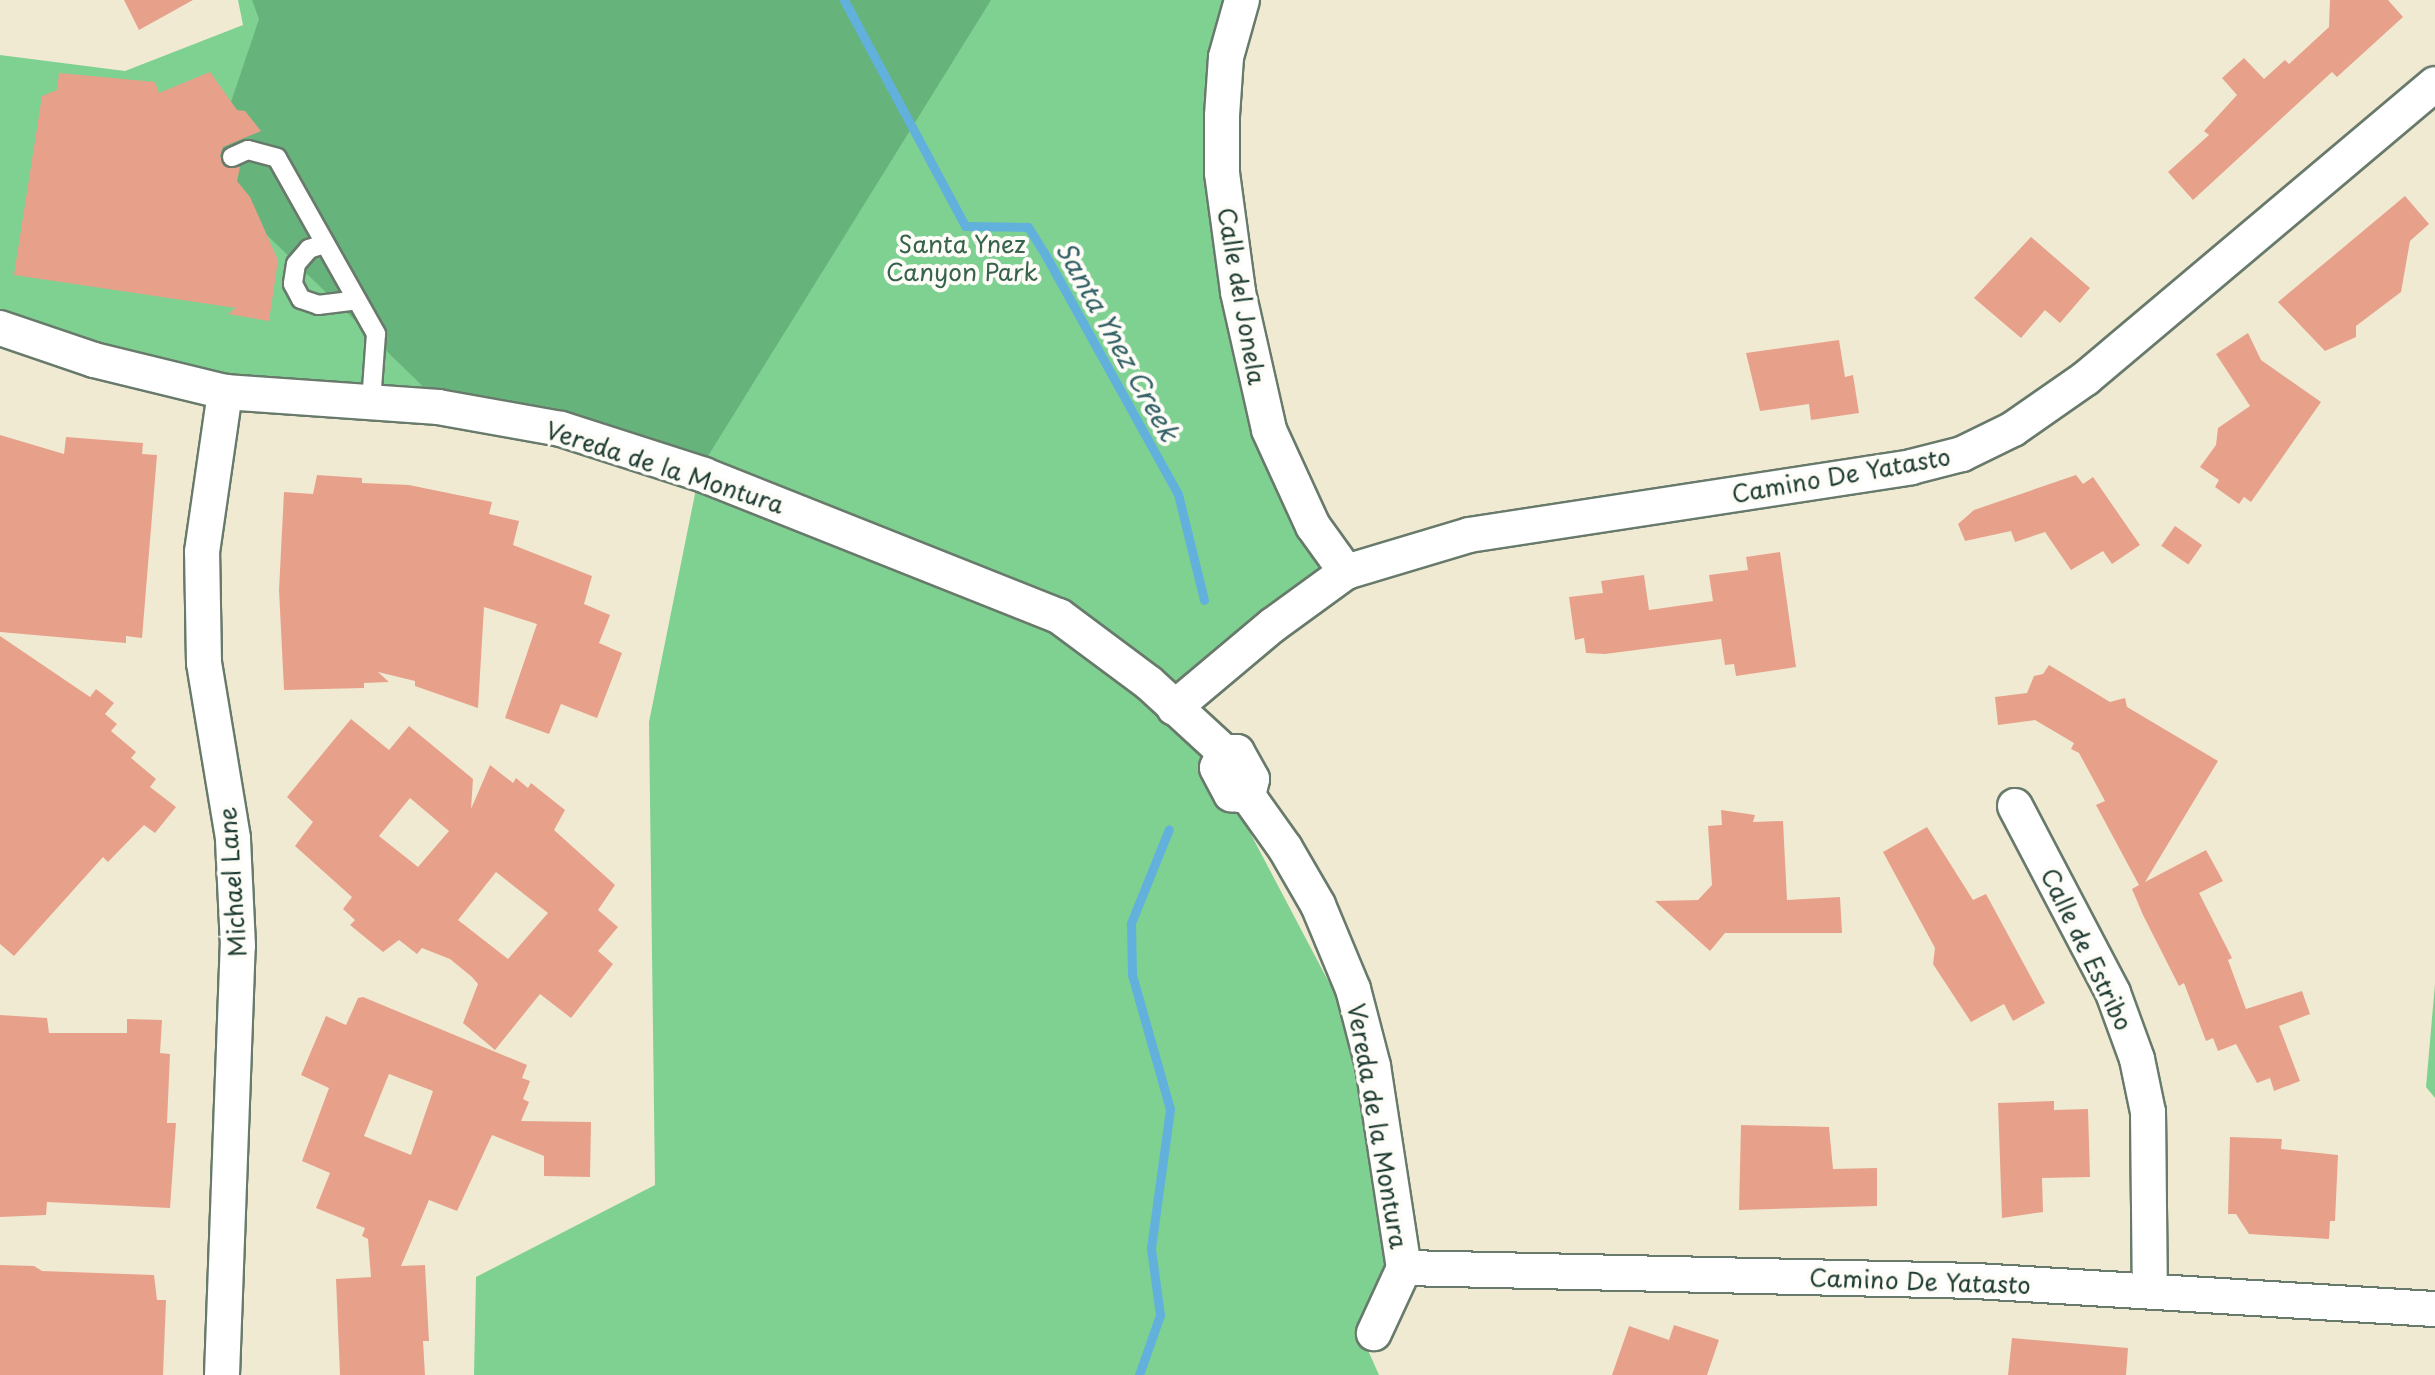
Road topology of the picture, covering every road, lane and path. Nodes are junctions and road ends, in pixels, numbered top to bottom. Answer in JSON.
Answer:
{"nodes":[{"id":1,"x":1242,"y":0,"type":"edge"},
{"id":2,"x":2435,"y":84,"type":"edge"},
{"id":3,"x":232,"y":157,"type":"dead end"},
{"id":4,"x":325,"y":244,"type":"junction"},
{"id":5,"x":357,"y":300,"type":"junction"},
{"id":6,"x":0,"y":328,"type":"edge"},
{"id":7,"x":225,"y":392,"type":"junction"},
{"id":8,"x":371,"y":402,"type":"junction"},
{"id":9,"x":1346,"y":572,"type":"junction"},
{"id":10,"x":1174,"y":708,"type":"junction"},
{"id":11,"x":2015,"y":806,"type":"dead end"},
{"id":12,"x":1404,"y":1268,"type":"junction"},
{"id":13,"x":2150,"y":1289,"type":"junction"},
{"id":14,"x":2435,"y":1309,"type":"edge"},
{"id":15,"x":1374,"y":1333,"type":"dead end"},
{"id":16,"x":222,"y":1375,"type":"edge"}],
"edges":[{"from":1,"to":9,"type":"street","name":"Calle del Jonela"},
{"from":2,"to":9,"type":"street","name":"Camino De Yatasto"},
{"from":3,"to":4,"type":"lane"},
{"from":4,"to":5,"type":"lane"},
{"from":4,"to":5,"type":"lane"},
{"from":5,"to":8,"type":"lane"},
{"from":6,"to":7,"type":"street","name":"Vereda de la Montura"},
{"from":7,"to":8,"type":"street","name":"Vereda de la Montura"},
{"from":7,"to":16,"type":"street","name":"Michael Lane"},
{"from":8,"to":10,"type":"street","name":"Vereda de la Montura"},
{"from":9,"to":10,"type":"street","name":"Camino De Yatasto"},
{"from":10,"to":12,"type":"street","name":"Vereda de la Montura"},
{"from":11,"to":13,"type":"street","name":"Calle de Estribo"},
{"from":12,"to":13,"type":"street","name":"Camino De Yatasto"},
{"from":12,"to":15,"type":"street","name":"Vereda de la Montura"},
{"from":13,"to":14,"type":"street","name":"Camino De Yatasto"}]}
